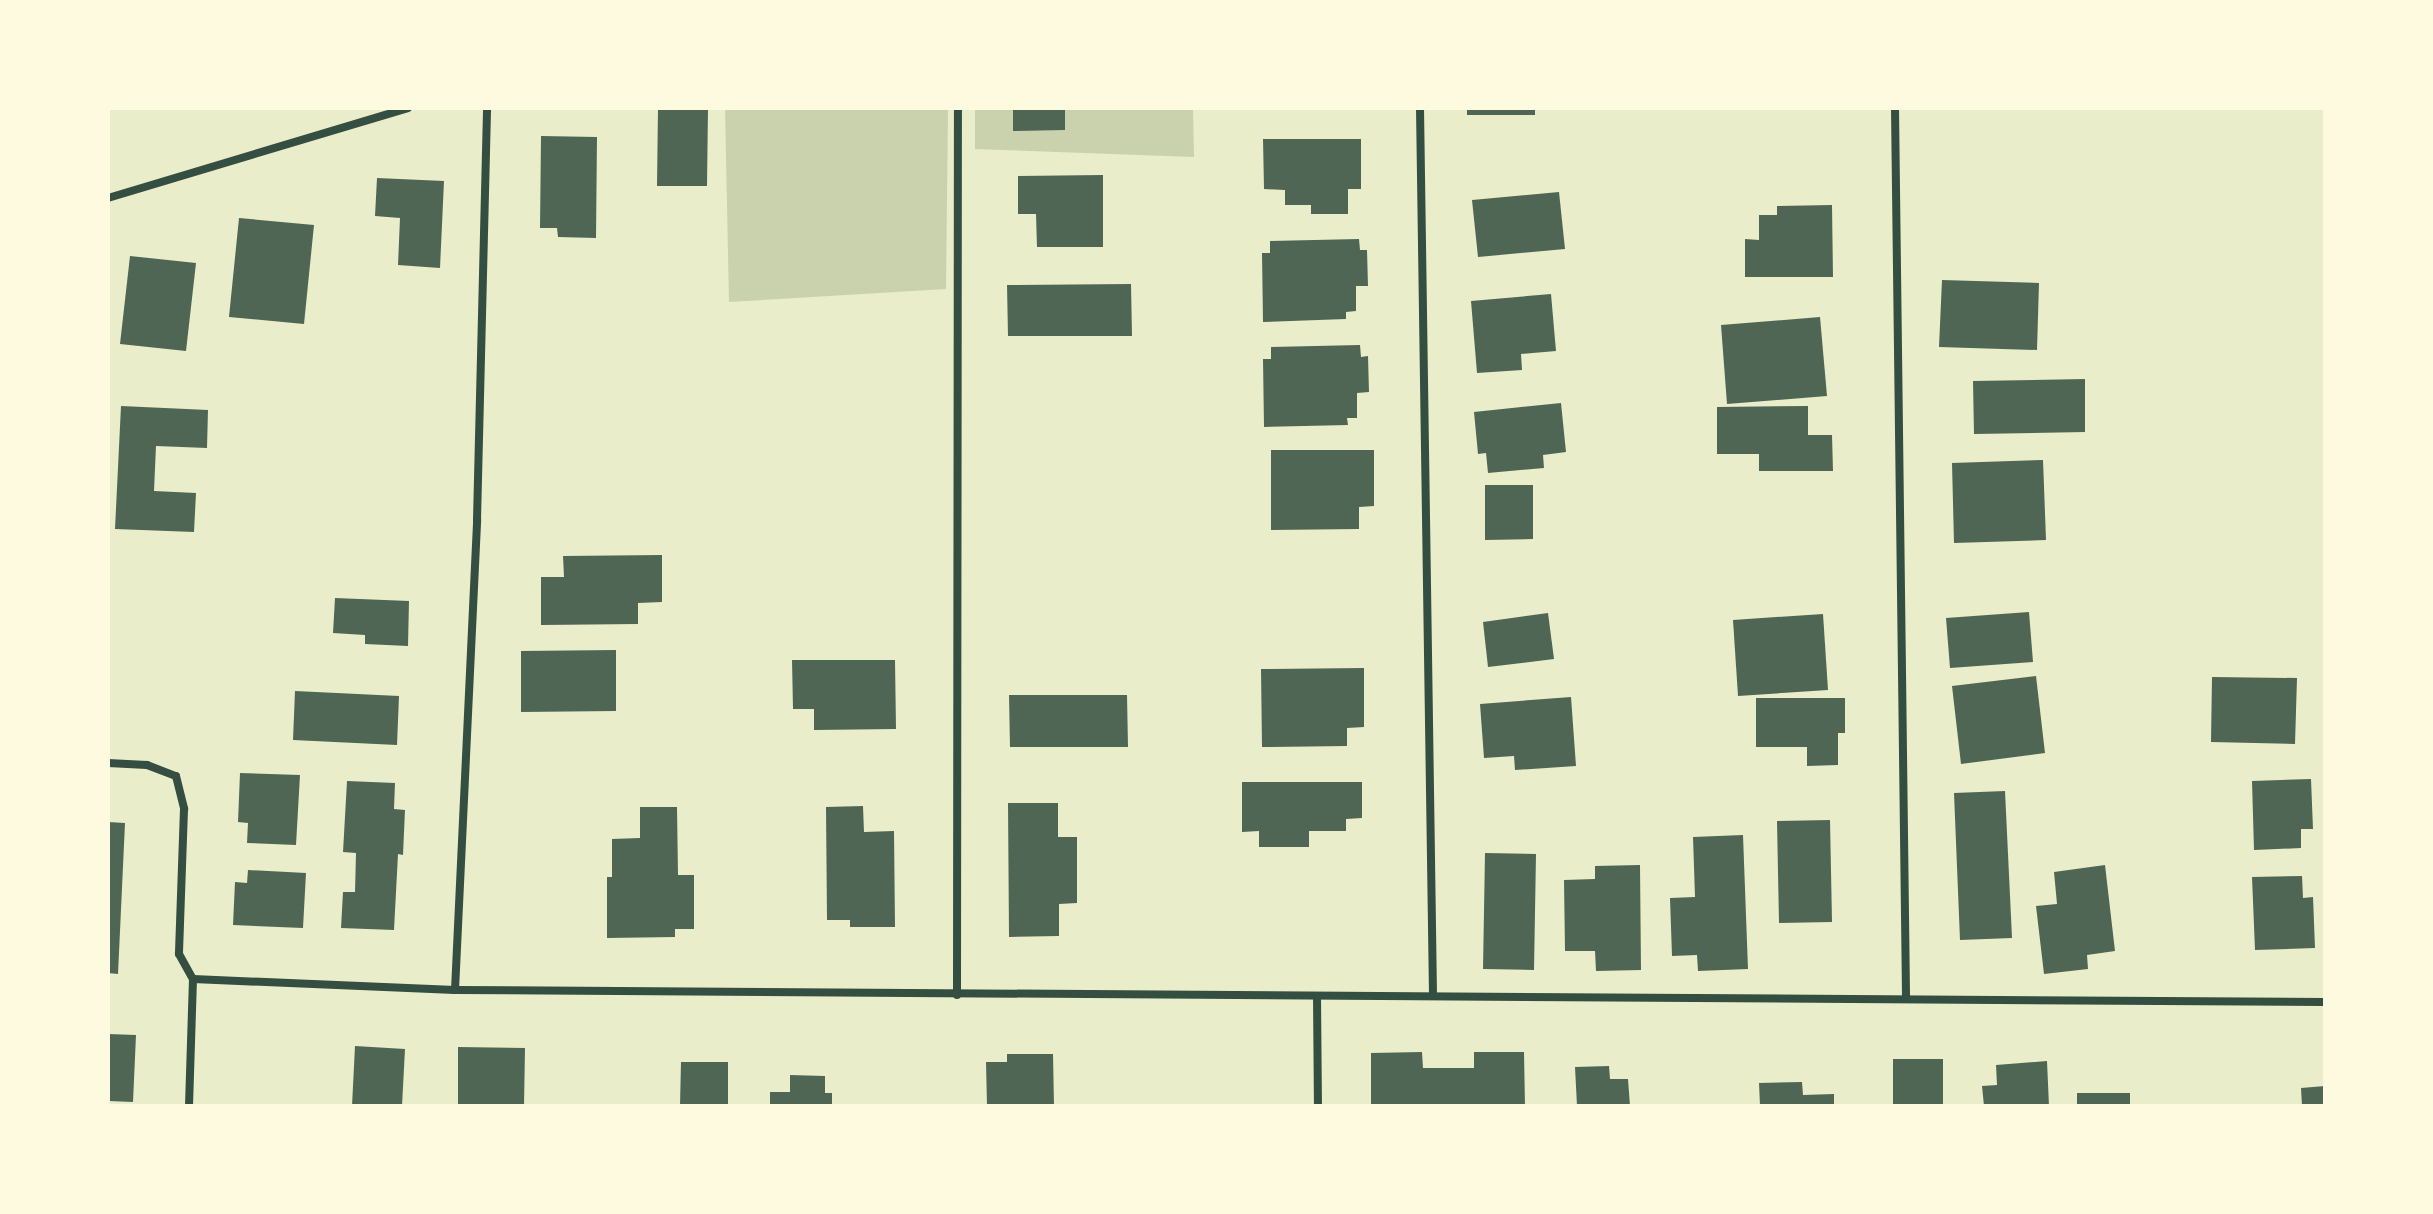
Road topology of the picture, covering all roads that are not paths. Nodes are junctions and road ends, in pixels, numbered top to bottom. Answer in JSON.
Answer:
{"nodes":[{"id":1,"x":408,"y":108,"type":"edge"},
{"id":2,"x":487,"y":108,"type":"edge"},
{"id":3,"x":958,"y":108,"type":"edge"},
{"id":4,"x":1420,"y":108,"type":"edge"},
{"id":5,"x":1895,"y":108,"type":"edge"},
{"id":6,"x":108,"y":198,"type":"edge"},
{"id":7,"x":108,"y":763,"type":"edge"},
{"id":8,"x":193,"y":979,"type":"junction"},
{"id":9,"x":455,"y":990,"type":"junction"},
{"id":10,"x":957,"y":995,"type":"junction"},
{"id":11,"x":1433,"y":995,"type":"junction"},
{"id":12,"x":1317,"y":996,"type":"junction"},
{"id":13,"x":1906,"y":999,"type":"junction"},
{"id":14,"x":2325,"y":1002,"type":"edge"},
{"id":15,"x":189,"y":1106,"type":"edge"},
{"id":16,"x":1318,"y":1106,"type":"edge"}],
"edges":[{"from":1,"to":6,"type":"street"},
{"from":2,"to":9,"type":"street"},
{"from":3,"to":10,"type":"street"},
{"from":4,"to":11,"type":"street"},
{"from":5,"to":13,"type":"street"},
{"from":7,"to":8,"type":"street"},
{"from":8,"to":9,"type":"street"},
{"from":8,"to":15,"type":"street"},
{"from":9,"to":10,"type":"street"},
{"from":10,"to":12,"type":"street"},
{"from":11,"to":12,"type":"street"},
{"from":11,"to":13,"type":"street"},
{"from":12,"to":16,"type":"street"},
{"from":13,"to":14,"type":"street"}]}
